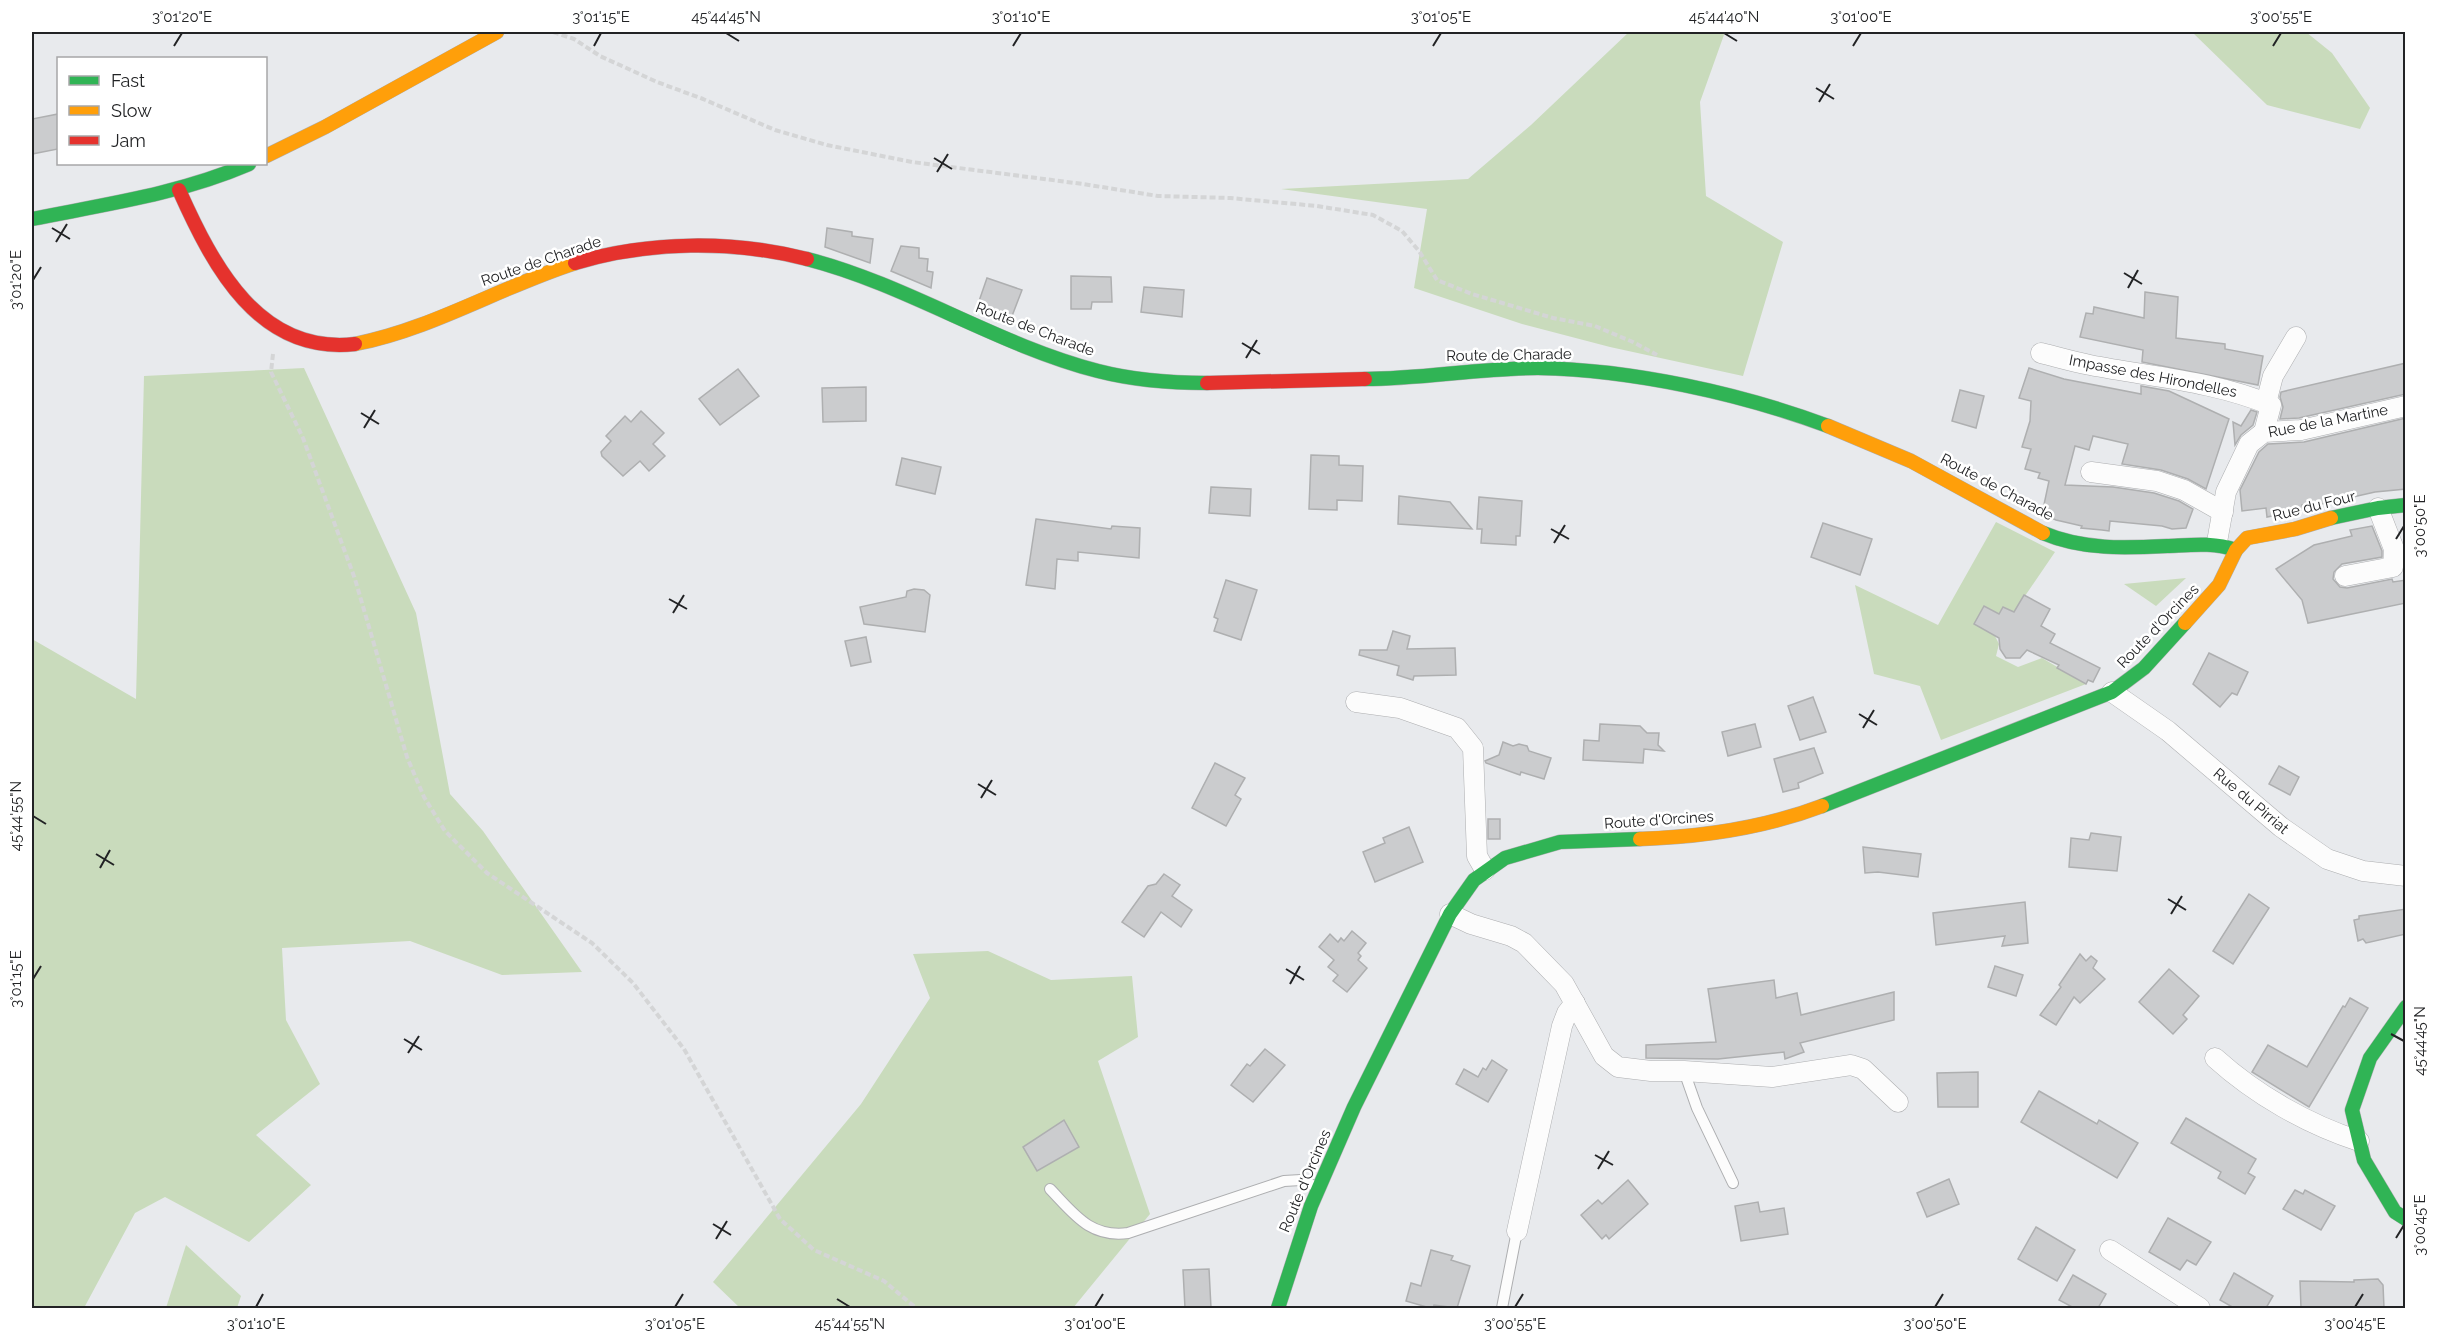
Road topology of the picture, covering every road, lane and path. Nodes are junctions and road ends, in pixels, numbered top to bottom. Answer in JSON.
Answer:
{"nodes":[{"id":1,"x":497,"y":32,"type":"edge"},
{"id":2,"x":553,"y":32,"type":"edge"},
{"id":3,"x":267,"y":156,"type":"edge"},
{"id":4,"x":246,"y":165,"type":"edge"},
{"id":5,"x":179,"y":190,"type":"junction"},
{"id":6,"x":32,"y":219,"type":"edge"},
{"id":7,"x":275,"y":328,"type":"junction"},
{"id":8,"x":2296,"y":337,"type":"dead end"},
{"id":9,"x":2041,"y":353,"type":"dead end"},
{"id":10,"x":1661,"y":358,"type":"dead end"},
{"id":11,"x":2266,"y":403,"type":"junction"},
{"id":12,"x":2406,"y":406,"type":"edge"},
{"id":13,"x":2264,"y":432,"type":"junction"},
{"id":14,"x":2091,"y":472,"type":"dead end"},
{"id":15,"x":2406,"y":505,"type":"edge"},
{"id":16,"x":2378,"y":508,"type":"junction"},
{"id":17,"x":2223,"y":512,"type":"junction"},
{"id":18,"x":2217,"y":542,"type":"junction"},
{"id":19,"x":2236,"y":550,"type":"junction"},
{"id":20,"x":2346,"y":576,"type":"dead end"},
{"id":21,"x":2112,"y":692,"type":"junction"},
{"id":22,"x":1356,"y":702,"type":"dead end"},
{"id":23,"x":1485,"y":870,"type":"junction"},
{"id":24,"x":2406,"y":876,"type":"edge"},
{"id":25,"x":1450,"y":914,"type":"junction"},
{"id":26,"x":1575,"y":1003,"type":"junction"},
{"id":27,"x":2406,"y":1007,"type":"edge"},
{"id":28,"x":2215,"y":1058,"type":"dead end"},
{"id":29,"x":1684,"y":1071,"type":"junction"},
{"id":30,"x":1898,"y":1102,"type":"dead end"},
{"id":31,"x":2359,"y":1141,"type":"junction"},
{"id":32,"x":1733,"y":1183,"type":"dead end"},
{"id":33,"x":1318,"y":1187,"type":"junction"},
{"id":34,"x":1050,"y":1189,"type":"dead end"},
{"id":35,"x":2406,"y":1219,"type":"edge"},
{"id":36,"x":1516,"y":1231,"type":"joint"},
{"id":37,"x":2110,"y":1250,"type":"dead end"},
{"id":38,"x":916,"y":1308,"type":"edge"},
{"id":39,"x":1278,"y":1308,"type":"edge"},
{"id":40,"x":1502,"y":1308,"type":"edge"},
{"id":41,"x":2200,"y":1308,"type":"edge"}],
"edges":[{"from":1,"to":3,"type":"street"},
{"from":2,"to":10,"type":"path"},
{"from":4,"to":5,"type":"street"},
{"from":5,"to":6,"type":"street"},
{"from":5,"to":7,"type":"street","name":"Route de Charade"},
{"from":7,"to":18,"type":"street","name":"Route de Charade"},
{"from":7,"to":38,"type":"path"},
{"from":8,"to":11,"type":"street"},
{"from":9,"to":11,"type":"street","name":"Impasse des Hirondelles"},
{"from":11,"to":13,"type":"street"},
{"from":12,"to":13,"type":"street","name":"Rue de la Martine"},
{"from":13,"to":17,"type":"street","name":"Rue de la Martine"},
{"from":14,"to":17,"type":"street"},
{"from":15,"to":16,"type":"street","name":"Rue du Four"},
{"from":16,"to":19,"type":"street","name":"Rue du Four"},
{"from":16,"to":20,"type":"street"},
{"from":17,"to":18,"type":"street","name":"Rue de la Martine"},
{"from":18,"to":19,"type":"street","name":"Route de Charade"},
{"from":19,"to":21,"type":"street","name":"Route d'Orcines"},
{"from":21,"to":23,"type":"street","name":"Route d'Orcines"},
{"from":21,"to":24,"type":"street","name":"Rue du Pirriat"},
{"from":22,"to":23,"type":"street"},
{"from":23,"to":25,"type":"street","name":"Route d'Orcines"},
{"from":25,"to":26,"type":"street"},
{"from":25,"to":33,"type":"street","name":"Route d'Orcines"},
{"from":26,"to":29,"type":"street"},
{"from":26,"to":36,"type":"street"},
{"from":27,"to":31,"type":"street"},
{"from":28,"to":31,"type":"street"},
{"from":29,"to":30,"type":"street"},
{"from":29,"to":32,"type":"lane"},
{"from":31,"to":35,"type":"street"},
{"from":33,"to":34,"type":"lane"},
{"from":33,"to":39,"type":"street","name":"Route d'Orcines"},
{"from":36,"to":40,"type":"lane"},
{"from":37,"to":41,"type":"street"}]}
